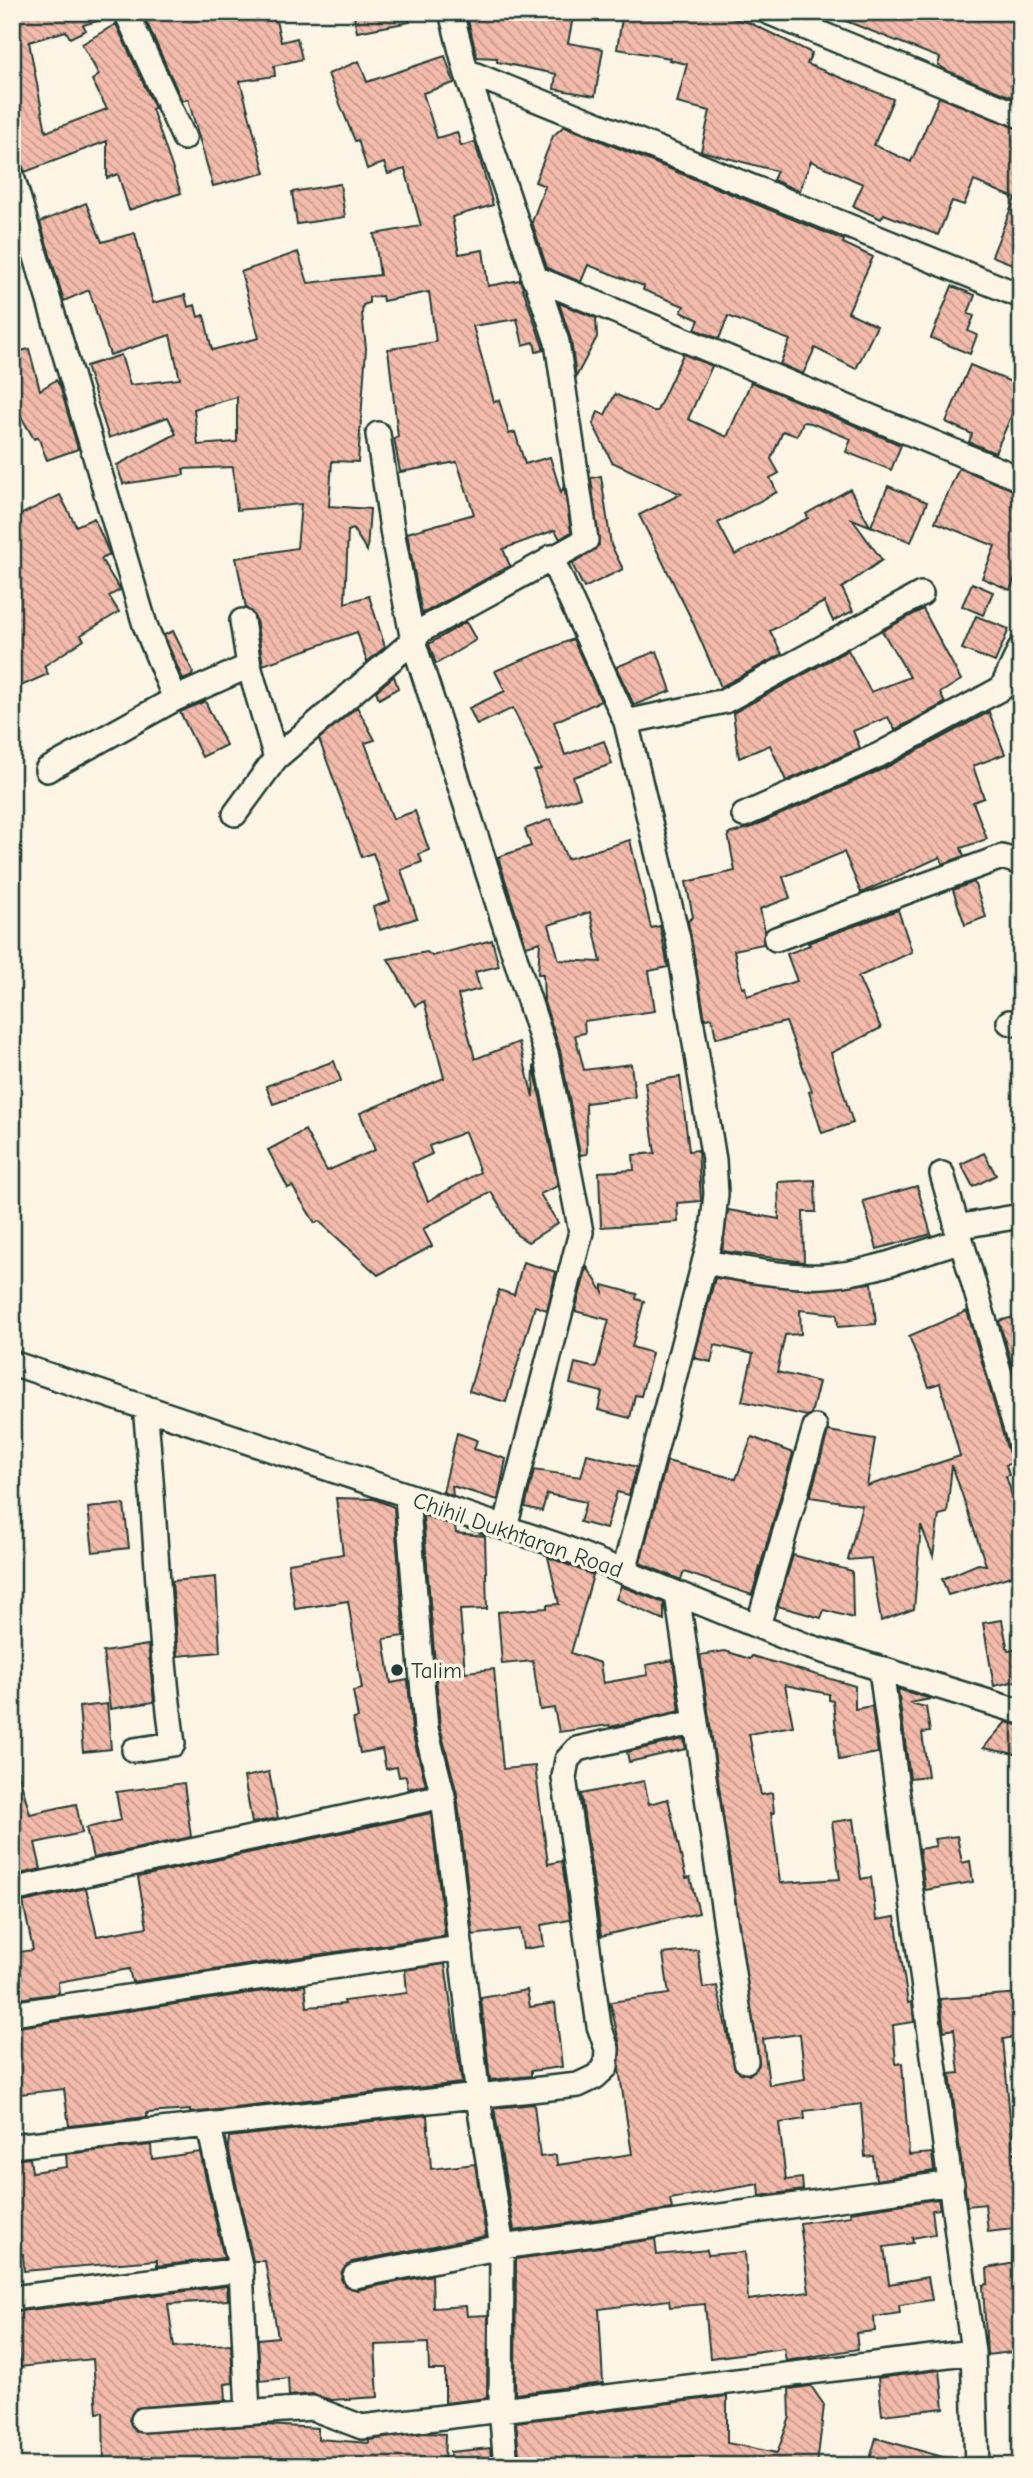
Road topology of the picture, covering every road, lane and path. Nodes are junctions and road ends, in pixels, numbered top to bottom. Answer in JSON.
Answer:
{"nodes":[{"id":1,"x":126,"y":12,"type":"edge"},
{"id":2,"x":451,"y":12,"type":"edge"},
{"id":3,"x":768,"y":12,"type":"edge"},
{"id":4,"x":466,"y":71,"type":"junction"},
{"id":5,"x":1021,"y":116,"type":"edge"},
{"id":6,"x":184,"y":138,"type":"dead end"},
{"id":7,"x":12,"y":176,"type":"edge"},
{"id":8,"x":533,"y":277,"type":"junction"},
{"id":9,"x":1021,"y":296,"type":"edge"},
{"id":10,"x":378,"y":434,"type":"dead end"},
{"id":11,"x":1021,"y":479,"type":"edge"},
{"id":12,"x":551,"y":557,"type":"junction"},
{"id":13,"x":921,"y":594,"type":"dead end"},
{"id":14,"x":242,"y":621,"type":"dead end"},
{"id":15,"x":413,"y":641,"type":"junction"},
{"id":16,"x":1021,"y":647,"type":"edge"},
{"id":17,"x":249,"y":666,"type":"junction"},
{"id":18,"x":175,"y":699,"type":"junction"},
{"id":19,"x":626,"y":722,"type":"junction"},
{"id":20,"x":276,"y":758,"type":"junction"},
{"id":21,"x":47,"y":771,"type":"dead end"},
{"id":22,"x":234,"y":814,"type":"dead end"},
{"id":23,"x":744,"y":815,"type":"dead end"},
{"id":24,"x":1021,"y":863,"type":"edge"},
{"id":25,"x":776,"y":939,"type":"dead end"},
{"id":26,"x":942,"y":1174,"type":"dead end"},
{"id":27,"x":1021,"y":1216,"type":"edge"},
{"id":28,"x":958,"y":1234,"type":"junction"},
{"id":29,"x":705,"y":1262,"type":"junction"},
{"id":30,"x":12,"y":1363,"type":"edge"},
{"id":31,"x":145,"y":1406,"type":"junction"},
{"id":32,"x":815,"y":1427,"type":"dead end"},
{"id":33,"x":1021,"y":1447,"type":"edge"},
{"id":34,"x":407,"y":1497,"type":"junction"},
{"id":35,"x":505,"y":1528,"type":"junction"},
{"id":36,"x":624,"y":1571,"type":"junction"},
{"id":37,"x":677,"y":1594,"type":"junction"},
{"id":38,"x":758,"y":1626,"type":"junction"},
{"id":39,"x":881,"y":1670,"type":"junction"},
{"id":40,"x":1021,"y":1712,"type":"edge"},
{"id":41,"x":696,"y":1722,"type":"junction"},
{"id":42,"x":134,"y":1750,"type":"dead end"},
{"id":43,"x":443,"y":1796,"type":"junction"},
{"id":44,"x":12,"y":1890,"type":"edge"},
{"id":45,"x":461,"y":1948,"type":"junction"},
{"id":46,"x":12,"y":2014,"type":"edge"},
{"id":47,"x":746,"y":2061,"type":"dead end"},
{"id":48,"x":478,"y":2098,"type":"junction"},
{"id":49,"x":209,"y":2127,"type":"junction"},
{"id":50,"x":12,"y":2146,"type":"edge"},
{"id":51,"x":952,"y":2183,"type":"junction"},
{"id":52,"x":502,"y":2246,"type":"junction"},
{"id":53,"x":241,"y":2270,"type":"junction"},
{"id":54,"x":355,"y":2276,"type":"dead end"},
{"id":55,"x":12,"y":2298,"type":"edge"},
{"id":56,"x":973,"y":2352,"type":"junction"},
{"id":57,"x":501,"y":2409,"type":"junction"},
{"id":58,"x":248,"y":2412,"type":"junction"},
{"id":59,"x":143,"y":2420,"type":"dead end"},
{"id":60,"x":506,"y":2466,"type":"edge"},
{"id":61,"x":977,"y":2466,"type":"edge"}],
"edges":[{"from":1,"to":6,"type":"street"},
{"from":2,"to":4,"type":"street"},
{"from":3,"to":5,"type":"street"},
{"from":4,"to":8,"type":"street"},
{"from":4,"to":9,"type":"street"},
{"from":7,"to":18,"type":"street"},
{"from":8,"to":11,"type":"street"},
{"from":8,"to":12,"type":"street"},
{"from":10,"to":15,"type":"street"},
{"from":12,"to":15,"type":"street"},
{"from":12,"to":19,"type":"street"},
{"from":13,"to":19,"type":"street"},
{"from":14,"to":17,"type":"street"},
{"from":15,"to":20,"type":"street"},
{"from":15,"to":35,"type":"street"},
{"from":16,"to":23,"type":"street"},
{"from":17,"to":18,"type":"street"},
{"from":17,"to":20,"type":"street"},
{"from":18,"to":21,"type":"street"},
{"from":19,"to":29,"type":"street"},
{"from":20,"to":22,"type":"street"},
{"from":24,"to":25,"type":"street"},
{"from":26,"to":28,"type":"street"},
{"from":27,"to":28,"type":"street"},
{"from":28,"to":29,"type":"street"},
{"from":28,"to":33,"type":"street"},
{"from":29,"to":36,"type":"street"},
{"from":30,"to":31,"type":"street","name":"Chihil Dukhtaran Road"},
{"from":31,"to":34,"type":"street","name":"Chihil Dukhtaran Road"},
{"from":31,"to":42,"type":"street"},
{"from":32,"to":38,"type":"street"},
{"from":34,"to":35,"type":"street","name":"Chihil Dukhtaran Road"},
{"from":34,"to":43,"type":"street"},
{"from":35,"to":36,"type":"street","name":"Chihil Dukhtaran Road"},
{"from":36,"to":37,"type":"street","name":"Chihil Dukhtaran Road"},
{"from":37,"to":38,"type":"street","name":"Chihil Dukhtaran Road"},
{"from":37,"to":41,"type":"street"},
{"from":38,"to":39,"type":"street","name":"Chihil Dukhtaran Road"},
{"from":39,"to":40,"type":"street","name":"Chihil Dukhtaran Road"},
{"from":39,"to":51,"type":"street"},
{"from":41,"to":47,"type":"street"},
{"from":41,"to":48,"type":"street"},
{"from":43,"to":44,"type":"street"},
{"from":43,"to":45,"type":"street"},
{"from":45,"to":46,"type":"street"},
{"from":45,"to":48,"type":"street"},
{"from":48,"to":49,"type":"street"},
{"from":48,"to":52,"type":"street"},
{"from":49,"to":50,"type":"street"},
{"from":49,"to":53,"type":"street"},
{"from":51,"to":52,"type":"street"},
{"from":51,"to":56,"type":"street"},
{"from":52,"to":54,"type":"street"},
{"from":52,"to":57,"type":"street"},
{"from":53,"to":55,"type":"street"},
{"from":53,"to":58,"type":"street"},
{"from":56,"to":57,"type":"street"},
{"from":56,"to":61,"type":"street"},
{"from":57,"to":58,"type":"street"},
{"from":57,"to":60,"type":"street"},
{"from":58,"to":59,"type":"street"}]}
